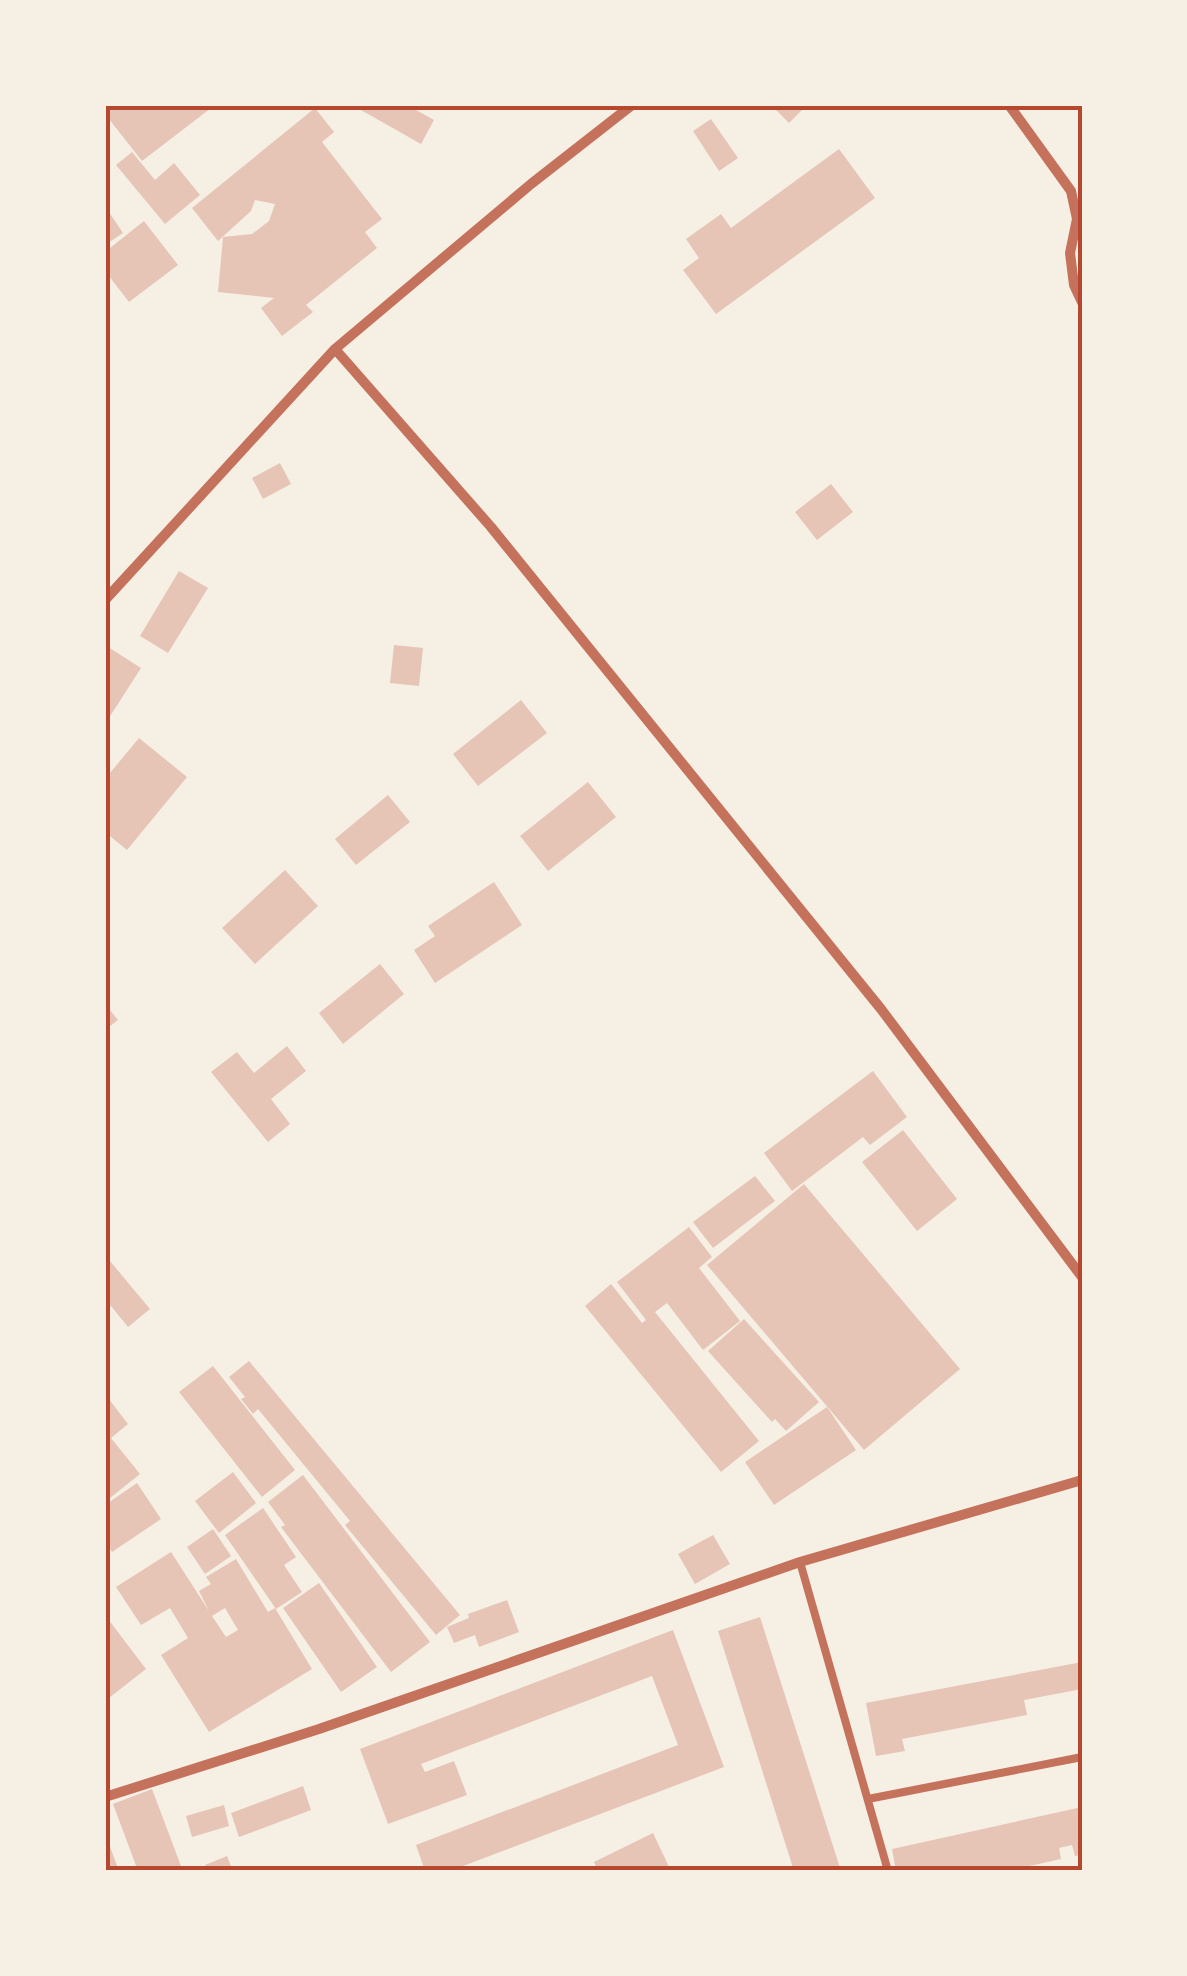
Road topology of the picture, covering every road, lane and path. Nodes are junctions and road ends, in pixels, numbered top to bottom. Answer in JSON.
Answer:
{"nodes":[{"id":1,"x":632,"y":105,"type":"edge"},
{"id":2,"x":1009,"y":105,"type":"edge"},
{"id":3,"x":1082,"y":302,"type":"edge"},
{"id":4,"x":335,"y":350,"type":"junction"},
{"id":5,"x":105,"y":600,"type":"edge"},
{"id":6,"x":1082,"y":1277,"type":"edge"},
{"id":7,"x":1082,"y":1480,"type":"edge"},
{"id":8,"x":800,"y":1562,"type":"junction"},
{"id":9,"x":1082,"y":1756,"type":"edge"},
{"id":10,"x":105,"y":1797,"type":"edge"},
{"id":11,"x":868,"y":1800,"type":"junction"},
{"id":12,"x":888,"y":1871,"type":"edge"}],
"edges":[{"from":1,"to":4,"type":"street"},
{"from":2,"to":3,"type":"street"},
{"from":4,"to":5,"type":"street"},
{"from":4,"to":6,"type":"street"},
{"from":7,"to":8,"type":"street"},
{"from":8,"to":10,"type":"street"},
{"from":8,"to":11,"type":"lane"},
{"from":9,"to":11,"type":"lane"},
{"from":11,"to":12,"type":"lane"}]}
